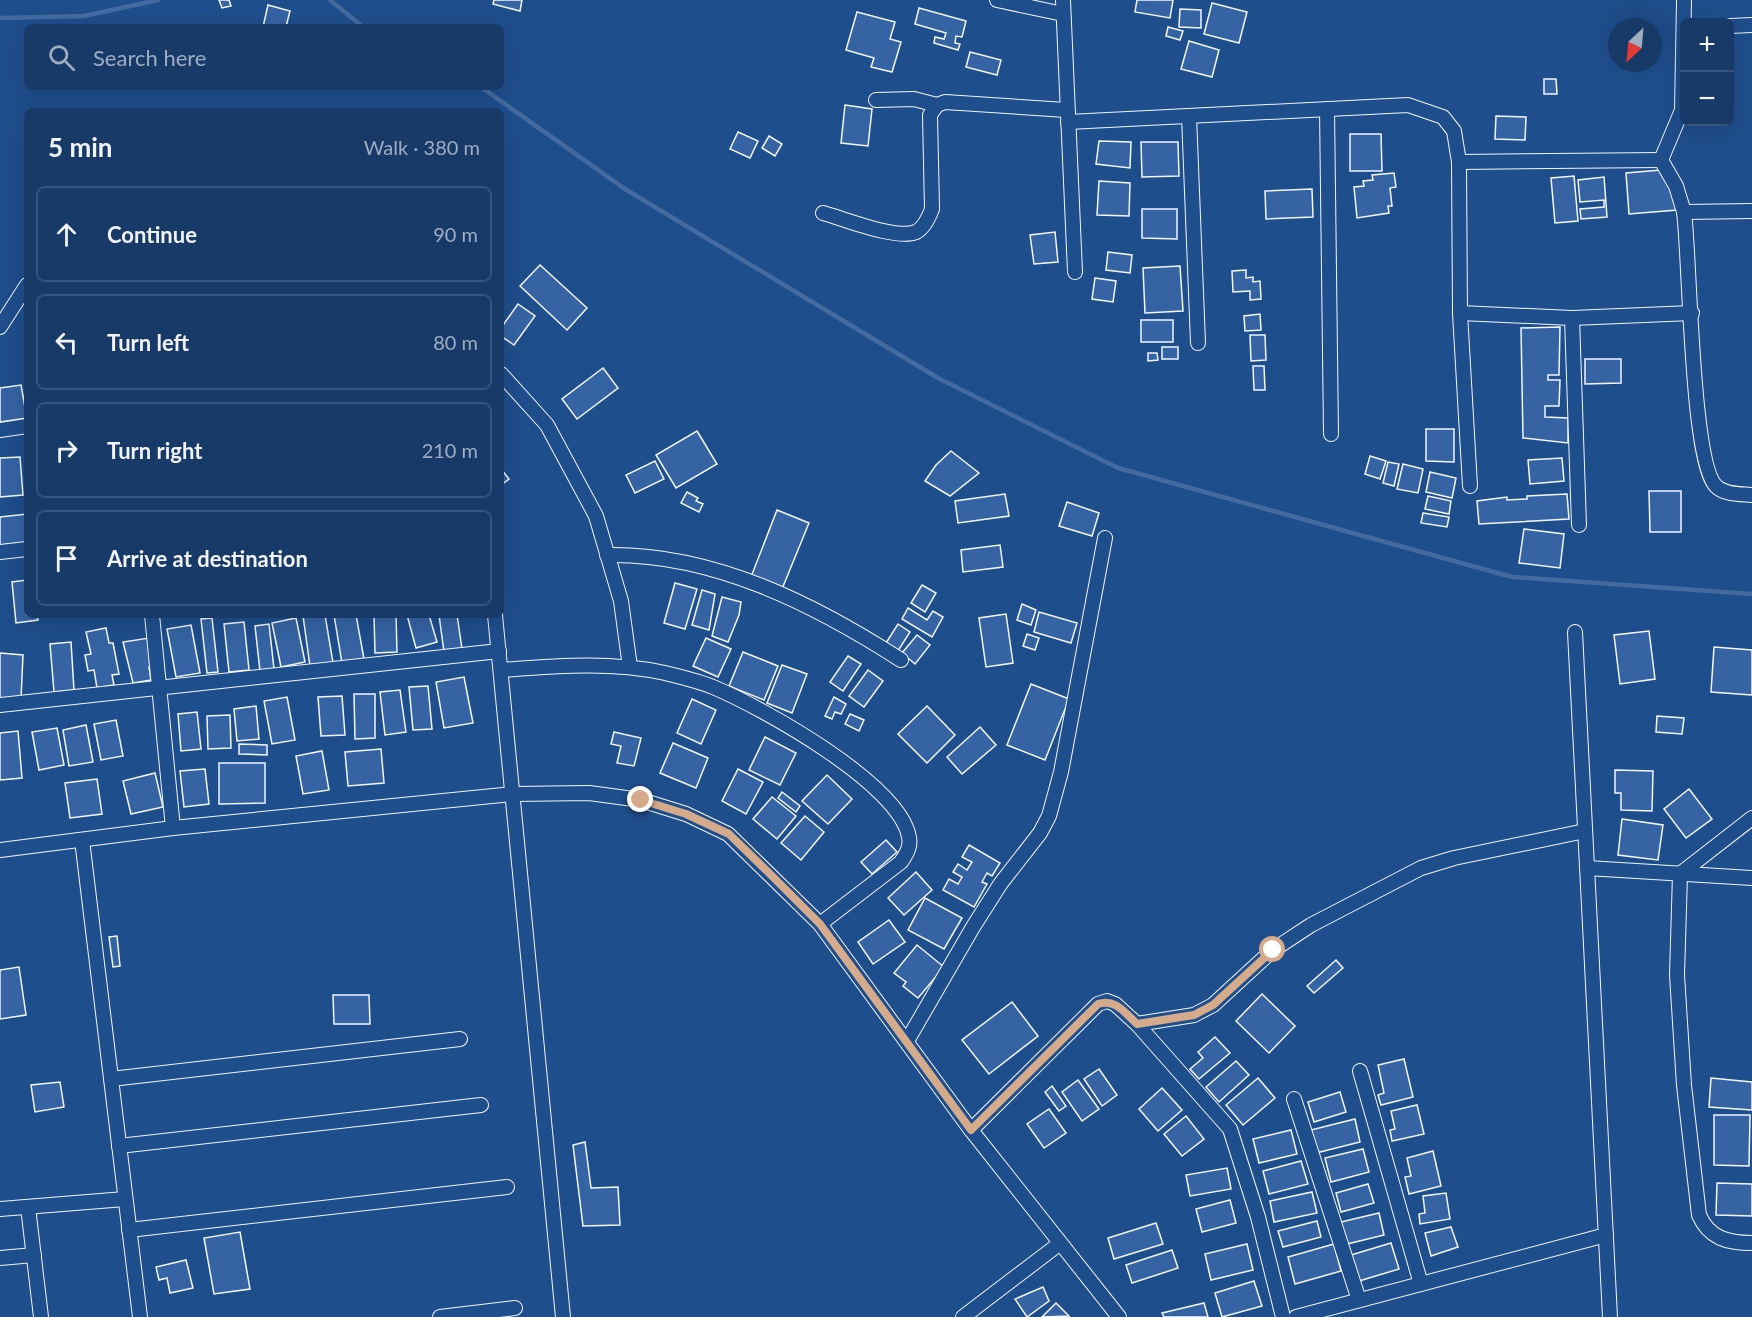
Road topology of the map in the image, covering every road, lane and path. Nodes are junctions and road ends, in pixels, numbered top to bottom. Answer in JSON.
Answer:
{"nodes":[{"id":1,"x":997,"y":0,"type":"edge"},
{"id":2,"x":1063,"y":0,"type":"edge"},
{"id":3,"x":1684,"y":0,"type":"edge"},
{"id":4,"x":1063,"y":14,"type":"junction"},
{"id":5,"x":1684,"y":18,"type":"edge"},
{"id":6,"x":1752,"y":25,"type":"edge"},
{"id":7,"x":1734,"y":26,"type":"edge"},
{"id":8,"x":1683,"y":72,"type":"edge"},
{"id":9,"x":876,"y":100,"type":"dead end"},
{"id":10,"x":937,"y":105,"type":"junction"},
{"id":11,"x":1327,"y":109,"type":"junction"},
{"id":12,"x":1067,"y":116,"type":"junction"},
{"id":13,"x":1189,"y":116,"type":"junction"},
{"id":14,"x":1661,"y":160,"type":"junction"},
{"id":15,"x":1459,"y":162,"type":"junction"},
{"id":16,"x":1752,"y":211,"type":"edge"},
{"id":17,"x":1684,"y":212,"type":"junction"},
{"id":18,"x":823,"y":213,"type":"dead end"},
{"id":19,"x":1075,"y":272,"type":"dead end"},
{"id":20,"x":24,"y":290,"type":"edge"},
{"id":21,"x":1461,"y":313,"type":"junction"},
{"id":22,"x":1692,"y":313,"type":"junction"},
{"id":23,"x":1572,"y":318,"type":"junction"},
{"id":24,"x":0,"y":327,"type":"edge"},
{"id":25,"x":1198,"y":343,"type":"dead end"},
{"id":26,"x":504,"y":377,"type":"edge"},
{"id":27,"x":24,"y":426,"type":"edge"},
{"id":28,"x":0,"y":430,"type":"edge"},
{"id":29,"x":1331,"y":434,"type":"dead end"},
{"id":30,"x":1470,"y":486,"type":"dead end"},
{"id":31,"x":1752,"y":495,"type":"edge"},
{"id":32,"x":1579,"y":525,"type":"dead end"},
{"id":33,"x":1105,"y":538,"type":"dead end"},
{"id":34,"x":24,"y":549,"type":"edge"},
{"id":35,"x":0,"y":552,"type":"edge"},
{"id":36,"x":607,"y":555,"type":"junction"},
{"id":37,"x":152,"y":618,"type":"edge"},
{"id":38,"x":495,"y":618,"type":"edge"},
{"id":39,"x":1575,"y":632,"type":"dead end"},
{"id":40,"x":499,"y":651,"type":"junction"},
{"id":41,"x":901,"y":660,"type":"dead end"},
{"id":42,"x":630,"y":667,"type":"junction"},
{"id":43,"x":501,"y":670,"type":"junction"},
{"id":44,"x":159,"y":689,"type":"junction"},
{"id":45,"x":0,"y":705,"type":"edge"},
{"id":46,"x":513,"y":794,"type":"junction"},
{"id":47,"x":1752,"y":818,"type":"edge"},
{"id":48,"x":174,"y":828,"type":"junction"},
{"id":49,"x":1585,"y":831,"type":"junction"},
{"id":50,"x":82,"y":840,"type":"junction"},
{"id":51,"x":0,"y":850,"type":"edge"},
{"id":52,"x":1587,"y":868,"type":"junction"},
{"id":53,"x":1680,"y":874,"type":"junction"},
{"id":54,"x":1752,"y":878,"type":"edge"},
{"id":55,"x":820,"y":924,"type":"junction"},
{"id":56,"x":1137,"y":1024,"type":"junction"},
{"id":57,"x":460,"y":1039,"type":"dead end"},
{"id":58,"x":907,"y":1041,"type":"junction"},
{"id":59,"x":1360,"y":1071,"type":"dead end"},
{"id":60,"x":111,"y":1079,"type":"junction"},
{"id":61,"x":1294,"y":1099,"type":"dead end"},
{"id":62,"x":481,"y":1105,"type":"dead end"},
{"id":63,"x":971,"y":1130,"type":"junction"},
{"id":64,"x":119,"y":1146,"type":"junction"},
{"id":65,"x":507,"y":1187,"type":"dead end"},
{"id":66,"x":125,"y":1199,"type":"junction"},
{"id":67,"x":0,"y":1202,"type":"edge"},
{"id":68,"x":28,"y":1207,"type":"junction"},
{"id":69,"x":0,"y":1209,"type":"edge"},
{"id":70,"x":129,"y":1230,"type":"junction"},
{"id":71,"x":1605,"y":1235,"type":"junction"},
{"id":72,"x":1752,"y":1243,"type":"edge"},
{"id":73,"x":1059,"y":1244,"type":"junction"},
{"id":74,"x":34,"y":1255,"type":"junction"},
{"id":75,"x":0,"y":1258,"type":"edge"},
{"id":76,"x":1421,"y":1284,"type":"junction"},
{"id":77,"x":1359,"y":1300,"type":"junction"},
{"id":78,"x":515,"y":1308,"type":"dead end"},
{"id":79,"x":41,"y":1317,"type":"edge"},
{"id":80,"x":140,"y":1317,"type":"edge"},
{"id":81,"x":440,"y":1317,"type":"edge"},
{"id":82,"x":563,"y":1317,"type":"edge"},
{"id":83,"x":963,"y":1317,"type":"edge"},
{"id":84,"x":1119,"y":1317,"type":"edge"},
{"id":85,"x":1283,"y":1317,"type":"edge"},
{"id":86,"x":1296,"y":1317,"type":"edge"},
{"id":87,"x":1610,"y":1317,"type":"edge"}],
"edges":[{"from":1,"to":4,"type":"street"},
{"from":2,"to":4,"type":"street"},
{"from":3,"to":5,"type":"street"},
{"from":4,"to":12,"type":"street"},
{"from":6,"to":7,"type":"street"},
{"from":8,"to":14,"type":"street"},
{"from":9,"to":10,"type":"street"},
{"from":10,"to":12,"type":"street"},
{"from":10,"to":18,"type":"street"},
{"from":11,"to":13,"type":"street"},
{"from":11,"to":15,"type":"street"},
{"from":11,"to":29,"type":"street"},
{"from":12,"to":13,"type":"street"},
{"from":12,"to":19,"type":"street"},
{"from":13,"to":25,"type":"street"},
{"from":14,"to":15,"type":"street"},
{"from":14,"to":17,"type":"street"},
{"from":15,"to":21,"type":"street"},
{"from":16,"to":17,"type":"street"},
{"from":17,"to":22,"type":"street"},
{"from":20,"to":24,"type":"street"},
{"from":21,"to":23,"type":"street"},
{"from":21,"to":30,"type":"street"},
{"from":22,"to":23,"type":"street"},
{"from":22,"to":31,"type":"street"},
{"from":23,"to":32,"type":"street"},
{"from":26,"to":36,"type":"street"},
{"from":27,"to":28,"type":"street"},
{"from":33,"to":58,"type":"street"},
{"from":34,"to":35,"type":"street"},
{"from":36,"to":41,"type":"street"},
{"from":36,"to":42,"type":"street"},
{"from":37,"to":44,"type":"street"},
{"from":38,"to":40,"type":"street"},
{"from":39,"to":49,"type":"street"},
{"from":40,"to":43,"type":"street"},
{"from":40,"to":44,"type":"street"},
{"from":42,"to":43,"type":"street"},
{"from":42,"to":55,"type":"street"},
{"from":43,"to":46,"type":"street"},
{"from":44,"to":45,"type":"street"},
{"from":44,"to":48,"type":"street"},
{"from":46,"to":48,"type":"street"},
{"from":46,"to":55,"type":"street"},
{"from":46,"to":82,"type":"street"},
{"from":47,"to":53,"type":"street"},
{"from":48,"to":50,"type":"street"},
{"from":49,"to":52,"type":"street"},
{"from":49,"to":56,"type":"street"},
{"from":50,"to":51,"type":"street"},
{"from":50,"to":60,"type":"street"},
{"from":52,"to":53,"type":"street"},
{"from":52,"to":71,"type":"street"},
{"from":53,"to":54,"type":"street"},
{"from":53,"to":72,"type":"street"},
{"from":55,"to":58,"type":"street"},
{"from":56,"to":63,"type":"street"},
{"from":56,"to":85,"type":"street"},
{"from":57,"to":60,"type":"street"},
{"from":58,"to":63,"type":"street"},
{"from":59,"to":76,"type":"street"},
{"from":60,"to":64,"type":"street"},
{"from":61,"to":77,"type":"street"},
{"from":62,"to":64,"type":"street"},
{"from":63,"to":73,"type":"street"},
{"from":64,"to":66,"type":"street"},
{"from":65,"to":70,"type":"street"},
{"from":66,"to":68,"type":"street"},
{"from":66,"to":70,"type":"street"},
{"from":67,"to":69,"type":"street"},
{"from":68,"to":69,"type":"street"},
{"from":68,"to":74,"type":"street"},
{"from":70,"to":80,"type":"street"},
{"from":71,"to":76,"type":"street"},
{"from":71,"to":87,"type":"street"},
{"from":73,"to":83,"type":"street"},
{"from":73,"to":84,"type":"street"},
{"from":74,"to":75,"type":"street"},
{"from":74,"to":79,"type":"street"},
{"from":76,"to":77,"type":"street"},
{"from":77,"to":86,"type":"street"},
{"from":78,"to":81,"type":"street"}]}
